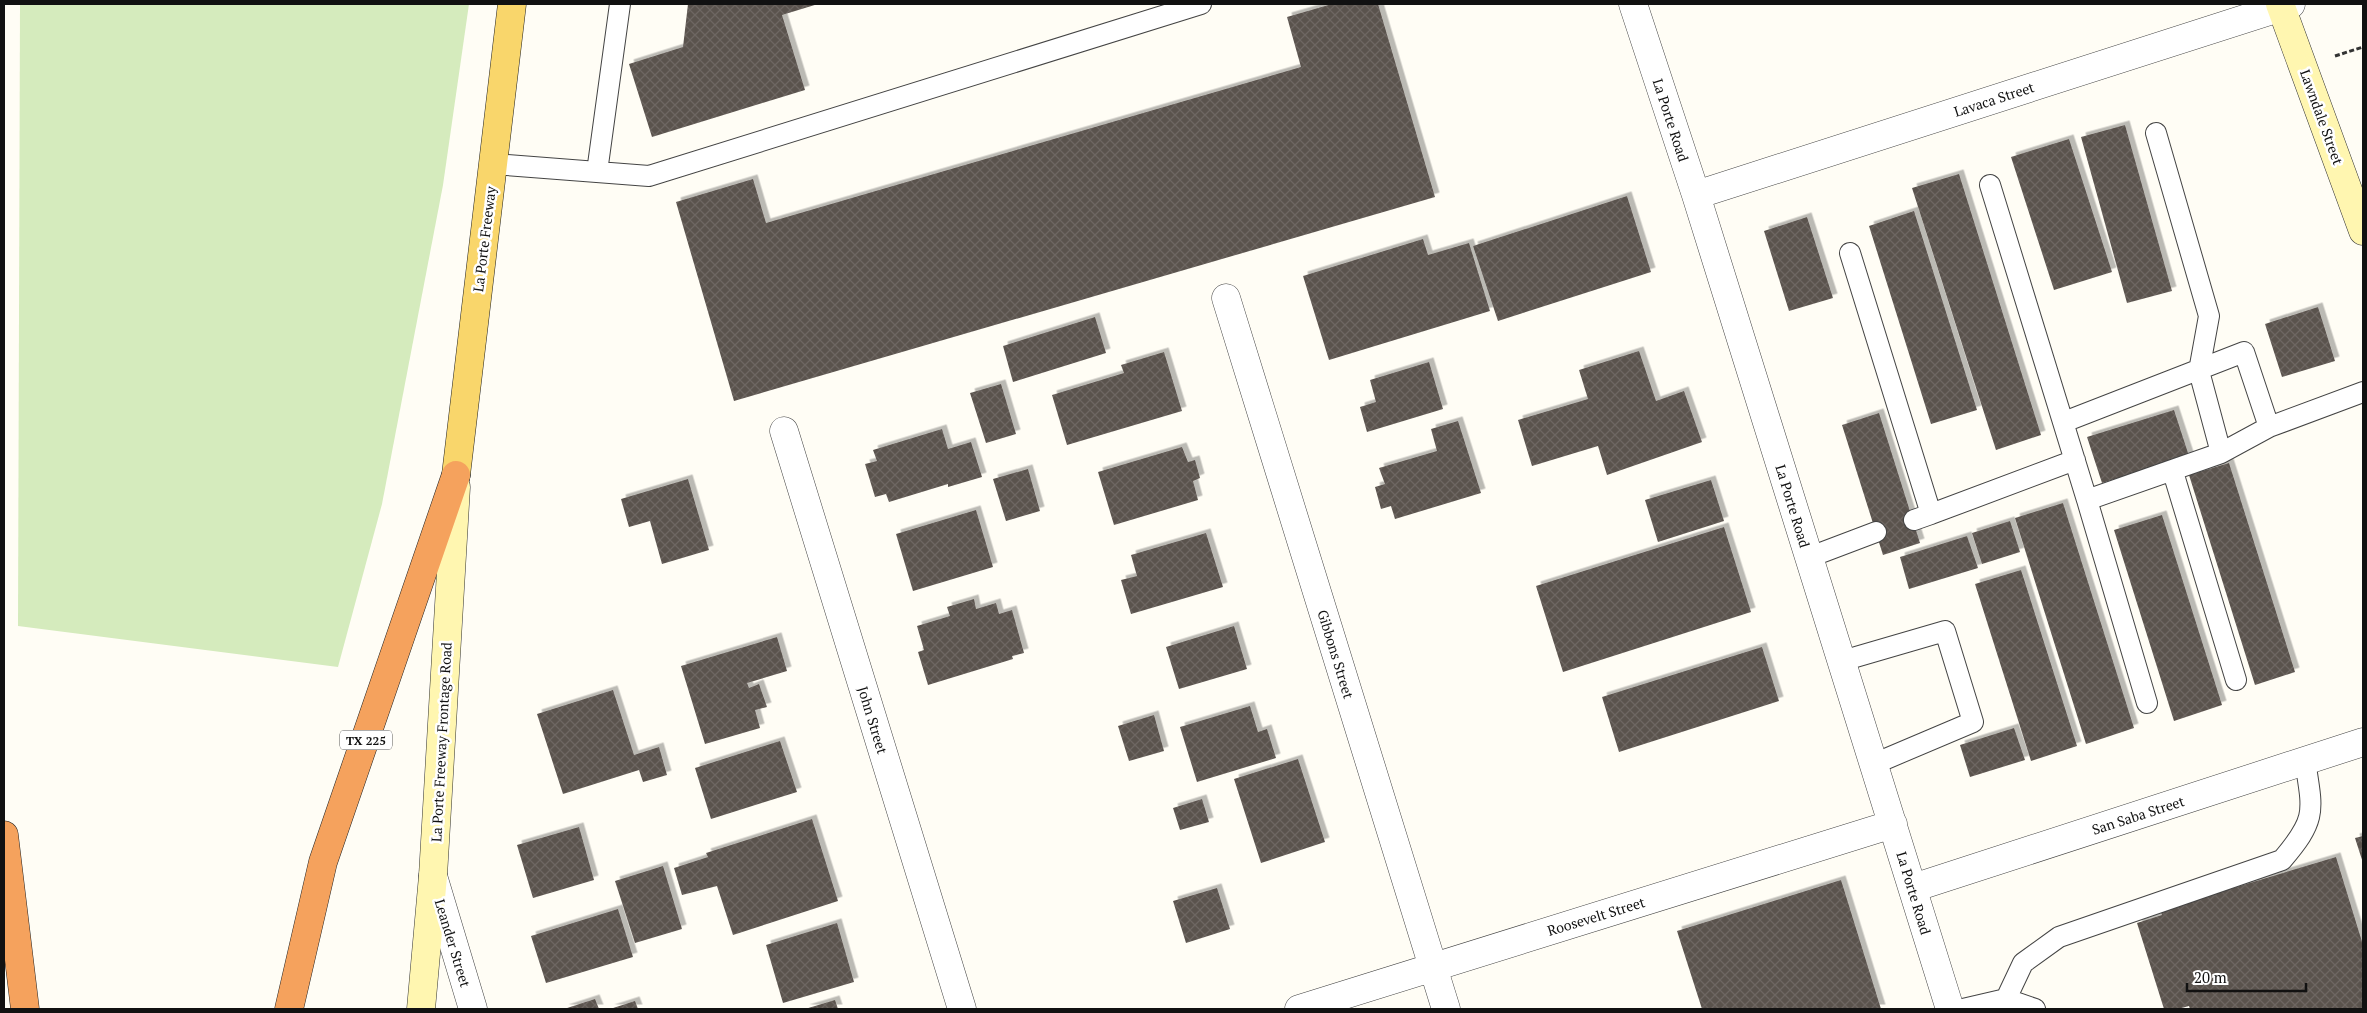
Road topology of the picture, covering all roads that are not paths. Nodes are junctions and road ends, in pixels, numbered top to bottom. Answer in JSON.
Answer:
{"nodes":[{"id":1,"x":512,"y":4,"type":"edge"},
{"id":2,"x":620,"y":4,"type":"edge"},
{"id":3,"x":1201,"y":4,"type":"edge"},
{"id":4,"x":1633,"y":4,"type":"edge"},
{"id":5,"x":2284,"y":5,"type":"edge"},
{"id":6,"x":2156,"y":133,"type":"dead end"},
{"id":7,"x":493,"y":164,"type":"junction"},
{"id":8,"x":597,"y":172,"type":"junction"},
{"id":9,"x":1990,"y":184,"type":"dead end"},
{"id":10,"x":1696,"y":195,"type":"junction"},
{"id":11,"x":2363,"y":231,"type":"edge"},
{"id":12,"x":1850,"y":253,"type":"dead end"},
{"id":13,"x":1226,"y":298,"type":"dead end"},
{"id":14,"x":2199,"y":371,"type":"junction"},
{"id":15,"x":2363,"y":392,"type":"edge"},
{"id":16,"x":2064,"y":422,"type":"junction"},
{"id":17,"x":2270,"y":427,"type":"junction"},
{"id":18,"x":784,"y":431,"type":"dead end"},
{"id":19,"x":2221,"y":453,"type":"junction"},
{"id":20,"x":2075,"y":460,"type":"junction"},
{"id":21,"x":2173,"y":472,"type":"junction"},
{"id":22,"x":456,"y":475,"type":"junction"},
{"id":23,"x":2087,"y":500,"type":"junction"},
{"id":24,"x":1876,"y":532,"type":"dead end"},
{"id":25,"x":1810,"y":557,"type":"junction"},
{"id":26,"x":1842,"y":661,"type":"junction"},
{"id":27,"x":2236,"y":680,"type":"dead end"},
{"id":28,"x":2147,"y":703,"type":"dead end"},
{"id":29,"x":2363,"y":742,"type":"edge"},
{"id":30,"x":2305,"y":761,"type":"junction"},
{"id":31,"x":1874,"y":764,"type":"junction"},
{"id":32,"x":1893,"y":824,"type":"junction"},
{"id":33,"x":4,"y":835,"type":"edge"},
{"id":34,"x":433,"y":876,"type":"junction"},
{"id":35,"x":1912,"y":888,"type":"junction"},
{"id":36,"x":1433,"y":967,"type":"junction"},
{"id":37,"x":2006,"y":999,"type":"junction"},
{"id":38,"x":25,"y":1009,"type":"edge"},
{"id":39,"x":289,"y":1009,"type":"edge"},
{"id":40,"x":421,"y":1009,"type":"edge"},
{"id":41,"x":473,"y":1009,"type":"edge"},
{"id":42,"x":962,"y":1009,"type":"edge"},
{"id":43,"x":1300,"y":1009,"type":"edge"},
{"id":44,"x":1446,"y":1009,"type":"edge"},
{"id":45,"x":1950,"y":1009,"type":"edge"},
{"id":46,"x":1963,"y":1009,"type":"edge"},
{"id":47,"x":2035,"y":1009,"type":"edge"}],
"edges":[{"from":1,"to":7,"type":"main road","name":"La Porte Freeway"},
{"from":2,"to":8,"type":"lane"},
{"from":3,"to":8,"type":"lane"},
{"from":4,"to":10,"type":"street","name":"La Porte Road"},
{"from":5,"to":10,"type":"street","name":"Lavaca Street"},
{"from":5,"to":11,"type":"main road","name":"Lawndale Street"},
{"from":6,"to":14,"type":"lane"},
{"from":7,"to":8,"type":"lane"},
{"from":7,"to":22,"type":"main road","name":"La Porte Freeway"},
{"from":9,"to":16,"type":"lane"},
{"from":10,"to":25,"type":"street","name":"La Porte Road"},
{"from":12,"to":20,"type":"lane"},
{"from":13,"to":36,"type":"street","name":"Gibbons Street"},
{"from":14,"to":16,"type":"lane"},
{"from":14,"to":17,"type":"lane"},
{"from":14,"to":19,"type":"lane"},
{"from":15,"to":17,"type":"lane"},
{"from":16,"to":20,"type":"lane"},
{"from":17,"to":19,"type":"lane"},
{"from":18,"to":42,"type":"street","name":"John Street"},
{"from":19,"to":21,"type":"lane"},
{"from":20,"to":23,"type":"lane"},
{"from":21,"to":23,"type":"lane"},
{"from":21,"to":27,"type":"lane"},
{"from":22,"to":34,"type":"main road","name":"La Porte Freeway Frontage Road"},
{"from":22,"to":39,"type":"highway","number":"TX 225"},
{"from":23,"to":28,"type":"lane"},
{"from":24,"to":25,"type":"lane"},
{"from":25,"to":26,"type":"street","name":"La Porte Road"},
{"from":26,"to":31,"type":"street","name":"La Porte Road"},
{"from":26,"to":31,"type":"lane"},
{"from":29,"to":30,"type":"street","name":"San Saba Street"},
{"from":30,"to":35,"type":"street","name":"San Saba Street"},
{"from":30,"to":37,"type":"lane"},
{"from":31,"to":32,"type":"street","name":"La Porte Road"},
{"from":32,"to":35,"type":"street","name":"La Porte Road"},
{"from":32,"to":36,"type":"street","name":"Roosevelt Street"},
{"from":33,"to":38,"type":"highway"},
{"from":34,"to":40,"type":"main road","name":"La Porte Freeway Frontage Road"},
{"from":34,"to":41,"type":"street","name":"Leander Street"},
{"from":35,"to":45,"type":"street","name":"La Porte Road"},
{"from":36,"to":43,"type":"street","name":"Roosevelt Street"},
{"from":36,"to":44,"type":"street","name":"Gibbons Street"},
{"from":37,"to":46,"type":"lane"},
{"from":37,"to":47,"type":"lane"}]}
